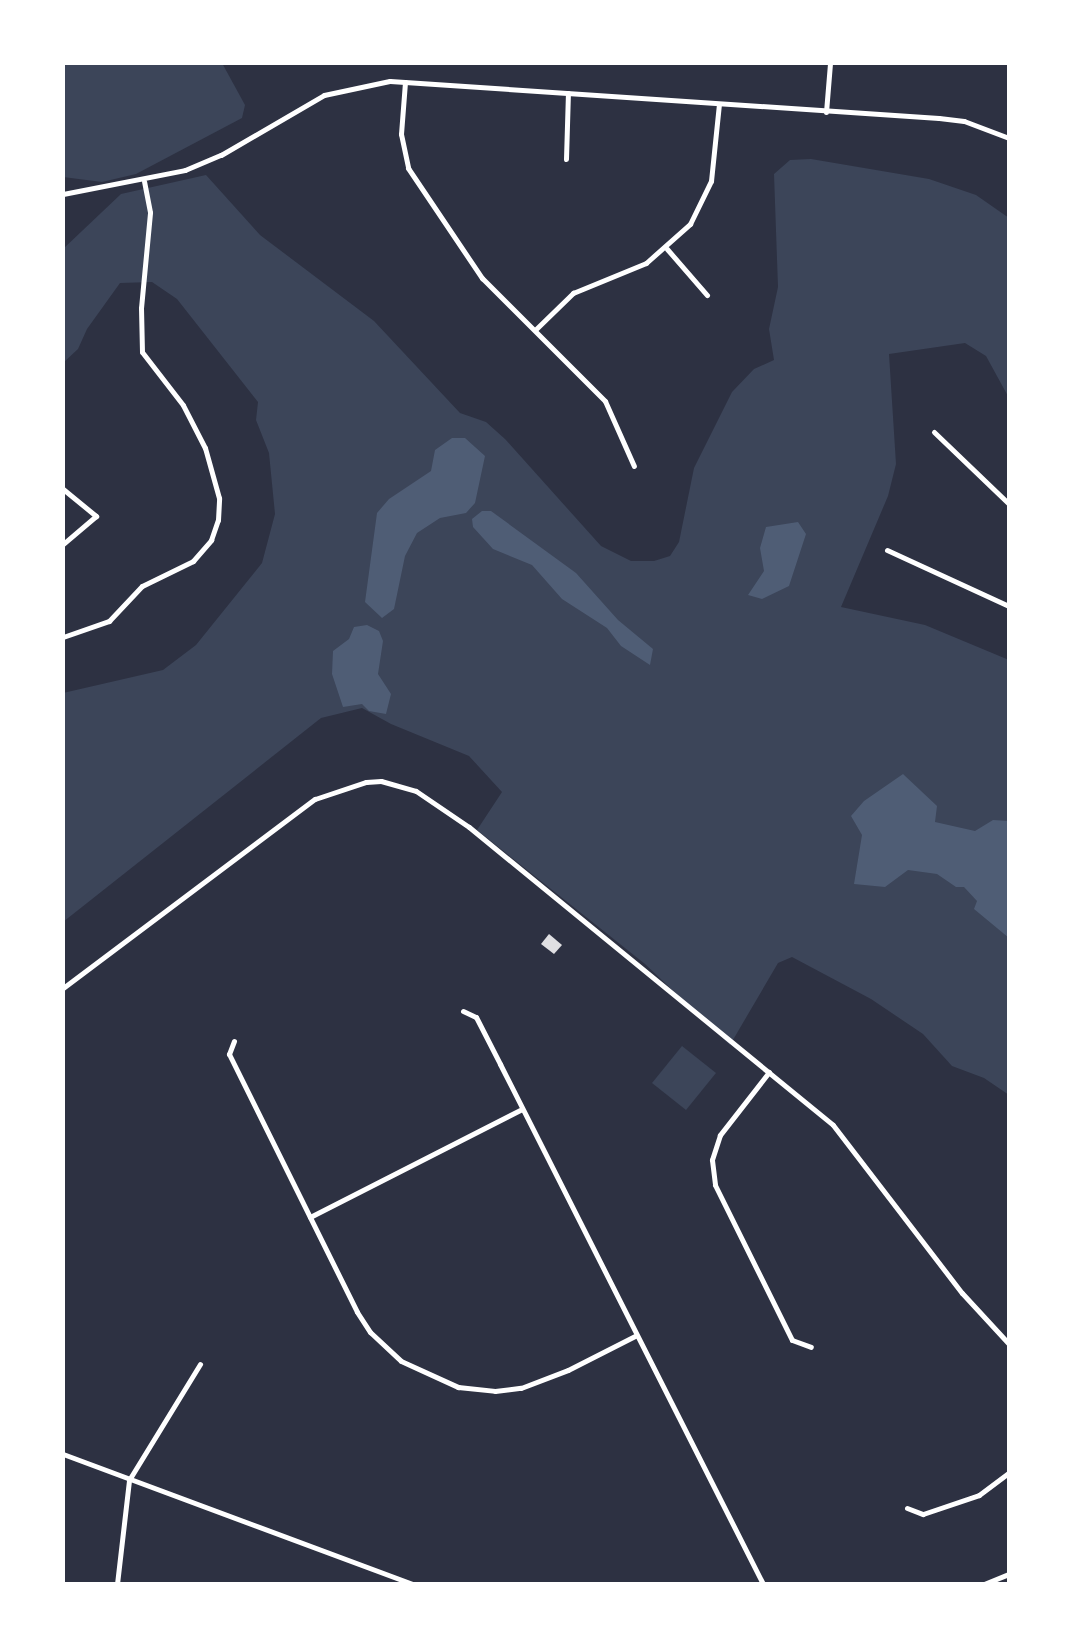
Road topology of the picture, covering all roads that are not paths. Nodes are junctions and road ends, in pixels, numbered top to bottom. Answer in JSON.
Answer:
{"nodes":[{"id":1,"x":830,"y":63,"type":"edge"},
{"id":2,"x":405,"y":82,"type":"junction"},
{"id":3,"x":568,"y":93,"type":"junction"},
{"id":4,"x":719,"y":104,"type":"junction"},
{"id":5,"x":826,"y":112,"type":"junction"},
{"id":6,"x":1009,"y":138,"type":"edge"},
{"id":7,"x":566,"y":159,"type":"dead end"},
{"id":8,"x":144,"y":181,"type":"junction"},
{"id":9,"x":63,"y":194,"type":"edge"},
{"id":10,"x":667,"y":249,"type":"junction"},
{"id":11,"x":707,"y":295,"type":"dead end"},
{"id":12,"x":536,"y":329,"type":"junction"},
{"id":13,"x":934,"y":432,"type":"dead end"},
{"id":14,"x":635,"y":466,"type":"dead end"},
{"id":15,"x":63,"y":489,"type":"edge"},
{"id":16,"x":1009,"y":504,"type":"edge"},
{"id":17,"x":63,"y":544,"type":"edge"},
{"id":18,"x":887,"y":550,"type":"dead end"},
{"id":19,"x":1009,"y":606,"type":"edge"},
{"id":20,"x":63,"y":637,"type":"edge"},
{"id":21,"x":63,"y":988,"type":"edge"},
{"id":22,"x":463,"y":1010,"type":"dead end"},
{"id":23,"x":234,"y":1041,"type":"dead end"},
{"id":24,"x":769,"y":1072,"type":"junction"},
{"id":25,"x":522,"y":1109,"type":"junction"},
{"id":26,"x":310,"y":1217,"type":"junction"},
{"id":27,"x":635,"y":1336,"type":"junction"},
{"id":28,"x":1009,"y":1344,"type":"edge"},
{"id":29,"x":811,"y":1347,"type":"dead end"},
{"id":30,"x":200,"y":1363,"type":"dead end"},
{"id":31,"x":63,"y":1454,"type":"edge"},
{"id":32,"x":1009,"y":1472,"type":"edge"},
{"id":33,"x":129,"y":1480,"type":"junction"},
{"id":34,"x":906,"y":1508,"type":"dead end"},
{"id":35,"x":1009,"y":1574,"type":"edge"},
{"id":36,"x":117,"y":1584,"type":"edge"},
{"id":37,"x":413,"y":1584,"type":"edge"},
{"id":38,"x":762,"y":1584,"type":"edge"},
{"id":39,"x":984,"y":1584,"type":"edge"}],
"edges":[{"from":1,"to":5,"type":"street"},
{"from":2,"to":3,"type":"street"},
{"from":2,"to":8,"type":"street"},
{"from":2,"to":12,"type":"street"},
{"from":3,"to":4,"type":"street"},
{"from":3,"to":7,"type":"street"},
{"from":4,"to":5,"type":"street"},
{"from":4,"to":10,"type":"street"},
{"from":5,"to":6,"type":"street"},
{"from":8,"to":9,"type":"street"},
{"from":8,"to":20,"type":"street"},
{"from":10,"to":11,"type":"street"},
{"from":10,"to":12,"type":"street"},
{"from":12,"to":14,"type":"street"},
{"from":13,"to":16,"type":"street"},
{"from":15,"to":17,"type":"street"},
{"from":18,"to":19,"type":"street"},
{"from":21,"to":24,"type":"street"},
{"from":22,"to":25,"type":"street"},
{"from":23,"to":26,"type":"street"},
{"from":24,"to":28,"type":"street"},
{"from":24,"to":29,"type":"street"},
{"from":25,"to":26,"type":"street"},
{"from":25,"to":27,"type":"street"},
{"from":26,"to":27,"type":"street"},
{"from":27,"to":38,"type":"street"},
{"from":30,"to":33,"type":"street"},
{"from":31,"to":33,"type":"street"},
{"from":32,"to":34,"type":"street"},
{"from":33,"to":36,"type":"street"},
{"from":33,"to":37,"type":"street"},
{"from":35,"to":39,"type":"street"}]}
